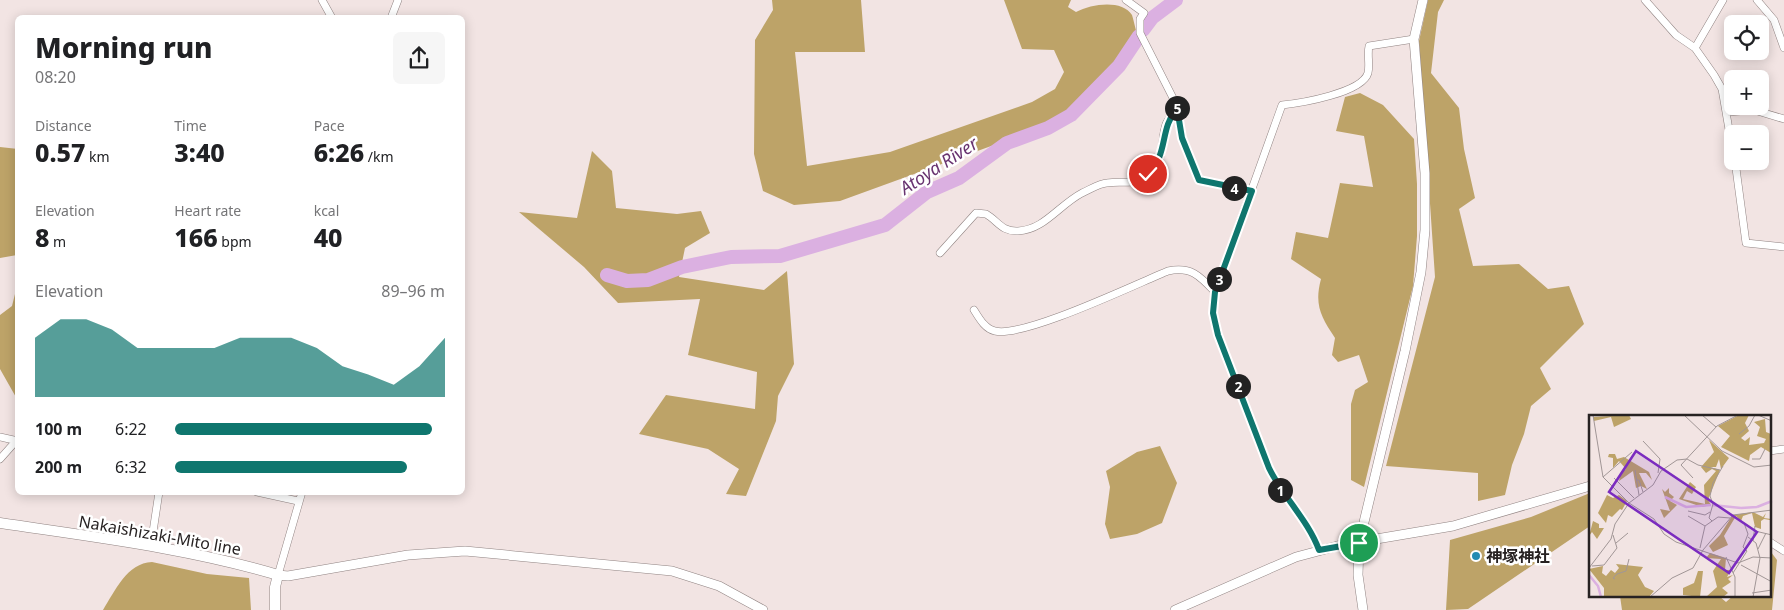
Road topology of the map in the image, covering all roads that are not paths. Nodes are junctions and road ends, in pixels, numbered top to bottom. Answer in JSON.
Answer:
{"nodes":[{"id":1,"x":322,"y":0,"type":"edge"},
{"id":2,"x":398,"y":0,"type":"edge"},
{"id":3,"x":1126,"y":0,"type":"edge"},
{"id":4,"x":1423,"y":0,"type":"edge"},
{"id":5,"x":1644,"y":0,"type":"edge"},
{"id":6,"x":1724,"y":0,"type":"edge"},
{"id":7,"x":1760,"y":0,"type":"edge"},
{"id":8,"x":330,"y":15,"type":"edge"},
{"id":9,"x":392,"y":15,"type":"edge"},
{"id":10,"x":1414,"y":39,"type":"junction"},
{"id":11,"x":1695,"y":48,"type":"junction"},
{"id":12,"x":1784,"y":48,"type":"edge"},
{"id":13,"x":1724,"y":98,"type":"edge"},
{"id":14,"x":1177,"y":108,"type":"junction"},
{"id":15,"x":1769,"y":114,"type":"edge"},
{"id":16,"x":1784,"y":119,"type":"edge"},
{"id":17,"x":1735,"y":170,"type":"edge"},
{"id":18,"x":1252,"y":191,"type":"junction"},
{"id":19,"x":1784,"y":247,"type":"edge"},
{"id":20,"x":940,"y":253,"type":"dead end"},
{"id":21,"x":1215,"y":292,"type":"junction"},
{"id":22,"x":974,"y":310,"type":"dead end"},
{"id":23,"x":0,"y":437,"type":"edge"},
{"id":24,"x":15,"y":441,"type":"edge"},
{"id":25,"x":15,"y":443,"type":"edge"},
{"id":26,"x":0,"y":459,"type":"edge"},
{"id":27,"x":1589,"y":486,"type":"edge"},
{"id":28,"x":159,"y":495,"type":"edge"},
{"id":29,"x":271,"y":495,"type":"edge"},
{"id":30,"x":301,"y":495,"type":"edge"},
{"id":31,"x":298,"y":501,"type":"junction"},
{"id":32,"x":0,"y":523,"type":"edge"},
{"id":33,"x":1359,"y":543,"type":"junction"},
{"id":34,"x":1772,"y":543,"type":"edge"},
{"id":35,"x":151,"y":545,"type":"junction"},
{"id":36,"x":1319,"y":550,"type":"junction"},
{"id":37,"x":1784,"y":551,"type":"edge"},
{"id":38,"x":278,"y":575,"type":"junction"},
{"id":39,"x":275,"y":610,"type":"edge"},
{"id":40,"x":762,"y":610,"type":"edge"},
{"id":41,"x":1175,"y":610,"type":"edge"},
{"id":42,"x":1363,"y":610,"type":"edge"}],
"edges":[{"from":1,"to":8,"type":"street"},
{"from":2,"to":9,"type":"street"},
{"from":3,"to":14,"type":"street"},
{"from":4,"to":10,"type":"street"},
{"from":5,"to":11,"type":"street"},
{"from":6,"to":11,"type":"street"},
{"from":7,"to":12,"type":"street"},
{"from":10,"to":18,"type":"street"},
{"from":10,"to":33,"type":"street"},
{"from":11,"to":13,"type":"street"},
{"from":14,"to":18,"type":"street"},
{"from":14,"to":20,"type":"street"},
{"from":15,"to":16,"type":"street"},
{"from":17,"to":19,"type":"street"},
{"from":18,"to":21,"type":"street"},
{"from":21,"to":22,"type":"street"},
{"from":21,"to":36,"type":"street"},
{"from":23,"to":24,"type":"street"},
{"from":25,"to":26,"type":"street"},
{"from":27,"to":33,"type":"street"},
{"from":28,"to":35,"type":"street"},
{"from":29,"to":31,"type":"street"},
{"from":30,"to":31,"type":"street"},
{"from":31,"to":38,"type":"street"},
{"from":32,"to":35,"type":"main road","name":"Nakaishizaki-Mito line"},
{"from":33,"to":36,"type":"street"},
{"from":33,"to":42,"type":"street"},
{"from":34,"to":37,"type":"street"},
{"from":35,"to":38,"type":"main road","name":"Nakaishizaki-Mito line"},
{"from":36,"to":41,"type":"street"},
{"from":38,"to":39,"type":"main road"},
{"from":38,"to":40,"type":"street"}]}
